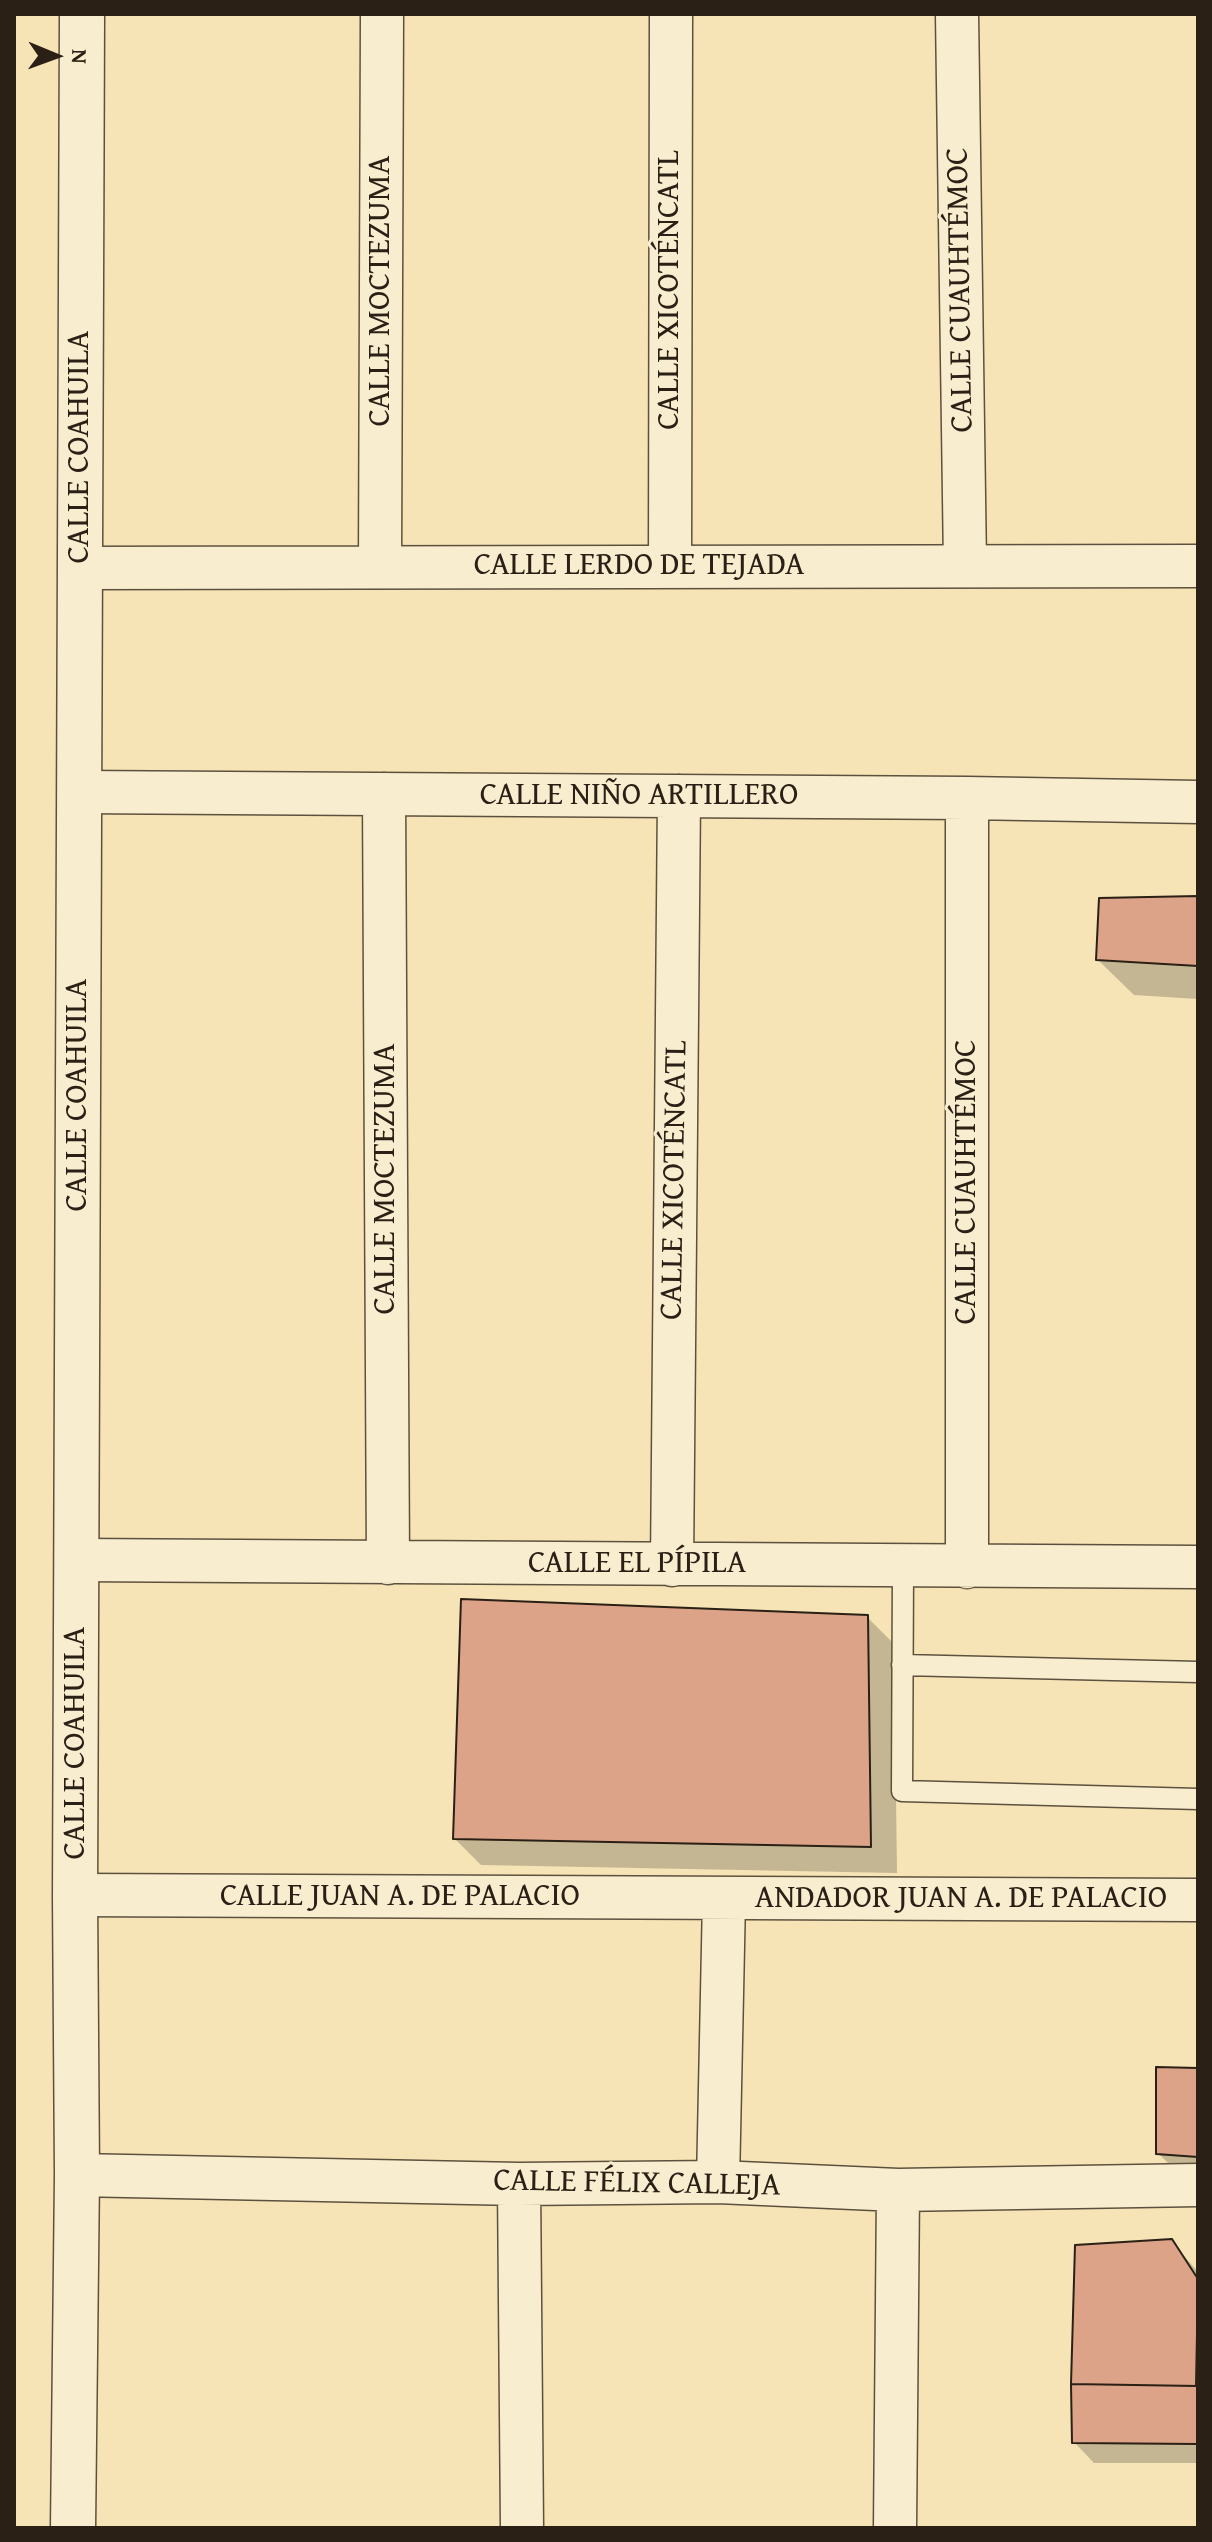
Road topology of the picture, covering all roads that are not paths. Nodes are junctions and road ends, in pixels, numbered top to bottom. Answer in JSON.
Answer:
{"nodes":[{"id":1,"x":82,"y":14,"type":"edge"},
{"id":2,"x":382,"y":14,"type":"edge"},
{"id":3,"x":671,"y":14,"type":"edge"},
{"id":4,"x":957,"y":14,"type":"edge"},
{"id":5,"x":965,"y":565,"type":"junction"},
{"id":6,"x":670,"y":566,"type":"junction"},
{"id":7,"x":1198,"y":566,"type":"edge"},
{"id":8,"x":380,"y":567,"type":"junction"},
{"id":9,"x":80,"y":568,"type":"junction"},
{"id":10,"x":79,"y":792,"type":"junction"},
{"id":11,"x":384,"y":794,"type":"junction"},
{"id":12,"x":679,"y":796,"type":"junction"},
{"id":13,"x":967,"y":798,"type":"junction"},
{"id":14,"x":1198,"y":802,"type":"edge"},
{"id":15,"x":77,"y":1560,"type":"junction"},
{"id":16,"x":388,"y":1563,"type":"junction"},
{"id":17,"x":672,"y":1565,"type":"junction"},
{"id":18,"x":903,"y":1566,"type":"junction"},
{"id":19,"x":967,"y":1567,"type":"junction"},
{"id":20,"x":1198,"y":1567,"type":"edge"},
{"id":21,"x":902,"y":1665,"type":"junction"},
{"id":22,"x":1198,"y":1672,"type":"edge"},
{"id":23,"x":1198,"y":1799,"type":"edge"},
{"id":24,"x":75,"y":1895,"type":"junction"},
{"id":25,"x":724,"y":1899,"type":"junction"},
{"id":26,"x":1198,"y":1900,"type":"edge"},
{"id":27,"x":77,"y":2175,"type":"junction"},
{"id":28,"x":718,"y":2182,"type":"junction"},
{"id":29,"x":519,"y":2184,"type":"junction"},
{"id":30,"x":1198,"y":2185,"type":"edge"},
{"id":31,"x":898,"y":2190,"type":"junction"},
{"id":32,"x":73,"y":2528,"type":"edge"},
{"id":33,"x":522,"y":2528,"type":"edge"},
{"id":34,"x":895,"y":2528,"type":"edge"}],
"edges":[{"from":1,"to":9,"type":"street","name":"CALLE COAHUILA"},
{"from":2,"to":8,"type":"street","name":"CALLE MOCTEZUMA"},
{"from":3,"to":6,"type":"street","name":"CALLE XICOTÉNCATL"},
{"from":4,"to":5,"type":"street","name":"CALLE CUAUHTÉMOC"},
{"from":5,"to":6,"type":"street","name":"CALLE LERDO DE TEJADA"},
{"from":5,"to":7,"type":"street","name":"CALLE LERDO DE TEJADA"},
{"from":6,"to":8,"type":"street","name":"CALLE LERDO DE TEJADA"},
{"from":8,"to":9,"type":"street","name":"CALLE LERDO DE TEJADA"},
{"from":9,"to":10,"type":"street","name":"CALLE COAHUILA"},
{"from":10,"to":11,"type":"street","name":"CALLE NIÑO ARTILLERO"},
{"from":10,"to":15,"type":"street","name":"CALLE COAHUILA"},
{"from":11,"to":12,"type":"street","name":"CALLE NIÑO ARTILLERO"},
{"from":11,"to":16,"type":"street","name":"CALLE MOCTEZUMA"},
{"from":12,"to":13,"type":"street","name":"CALLE NIÑO ARTILLERO"},
{"from":12,"to":17,"type":"street","name":"CALLE XICOTÉNCATL"},
{"from":13,"to":14,"type":"street","name":"CALLE NIÑO ARTILLERO"},
{"from":13,"to":19,"type":"street","name":"CALLE CUAUHTÉMOC"},
{"from":15,"to":16,"type":"street","name":"CALLE EL PÍPILA"},
{"from":15,"to":24,"type":"street","name":"CALLE COAHUILA"},
{"from":16,"to":17,"type":"street","name":"CALLE EL PÍPILA"},
{"from":17,"to":18,"type":"street","name":"CALLE EL PÍPILA"},
{"from":18,"to":19,"type":"street","name":"CALLE EL PÍPILA"},
{"from":18,"to":21,"type":"lane"},
{"from":19,"to":20,"type":"street","name":"CALLE EL PÍPILA"},
{"from":21,"to":22,"type":"lane"},
{"from":21,"to":23,"type":"lane"},
{"from":24,"to":25,"type":"street","name":"CALLE JUAN A. DE PALACIO"},
{"from":24,"to":27,"type":"street","name":"CALLE COAHUILA"},
{"from":25,"to":26,"type":"street","name":"ANDADOR JUAN A. DE PALACIO"},
{"from":25,"to":28,"type":"street"},
{"from":27,"to":29,"type":"street","name":"CALLE FÉLIX CALLEJA"},
{"from":27,"to":32,"type":"street","name":"CALLE COAHUILA"},
{"from":28,"to":29,"type":"street","name":"CALLE FÉLIX CALLEJA"},
{"from":28,"to":31,"type":"street","name":"CALLE FÉLIX CALLEJA"},
{"from":29,"to":33,"type":"street"},
{"from":30,"to":31,"type":"street","name":"CALLE FÉLIX CALLEJA"},
{"from":31,"to":34,"type":"street"}]}
